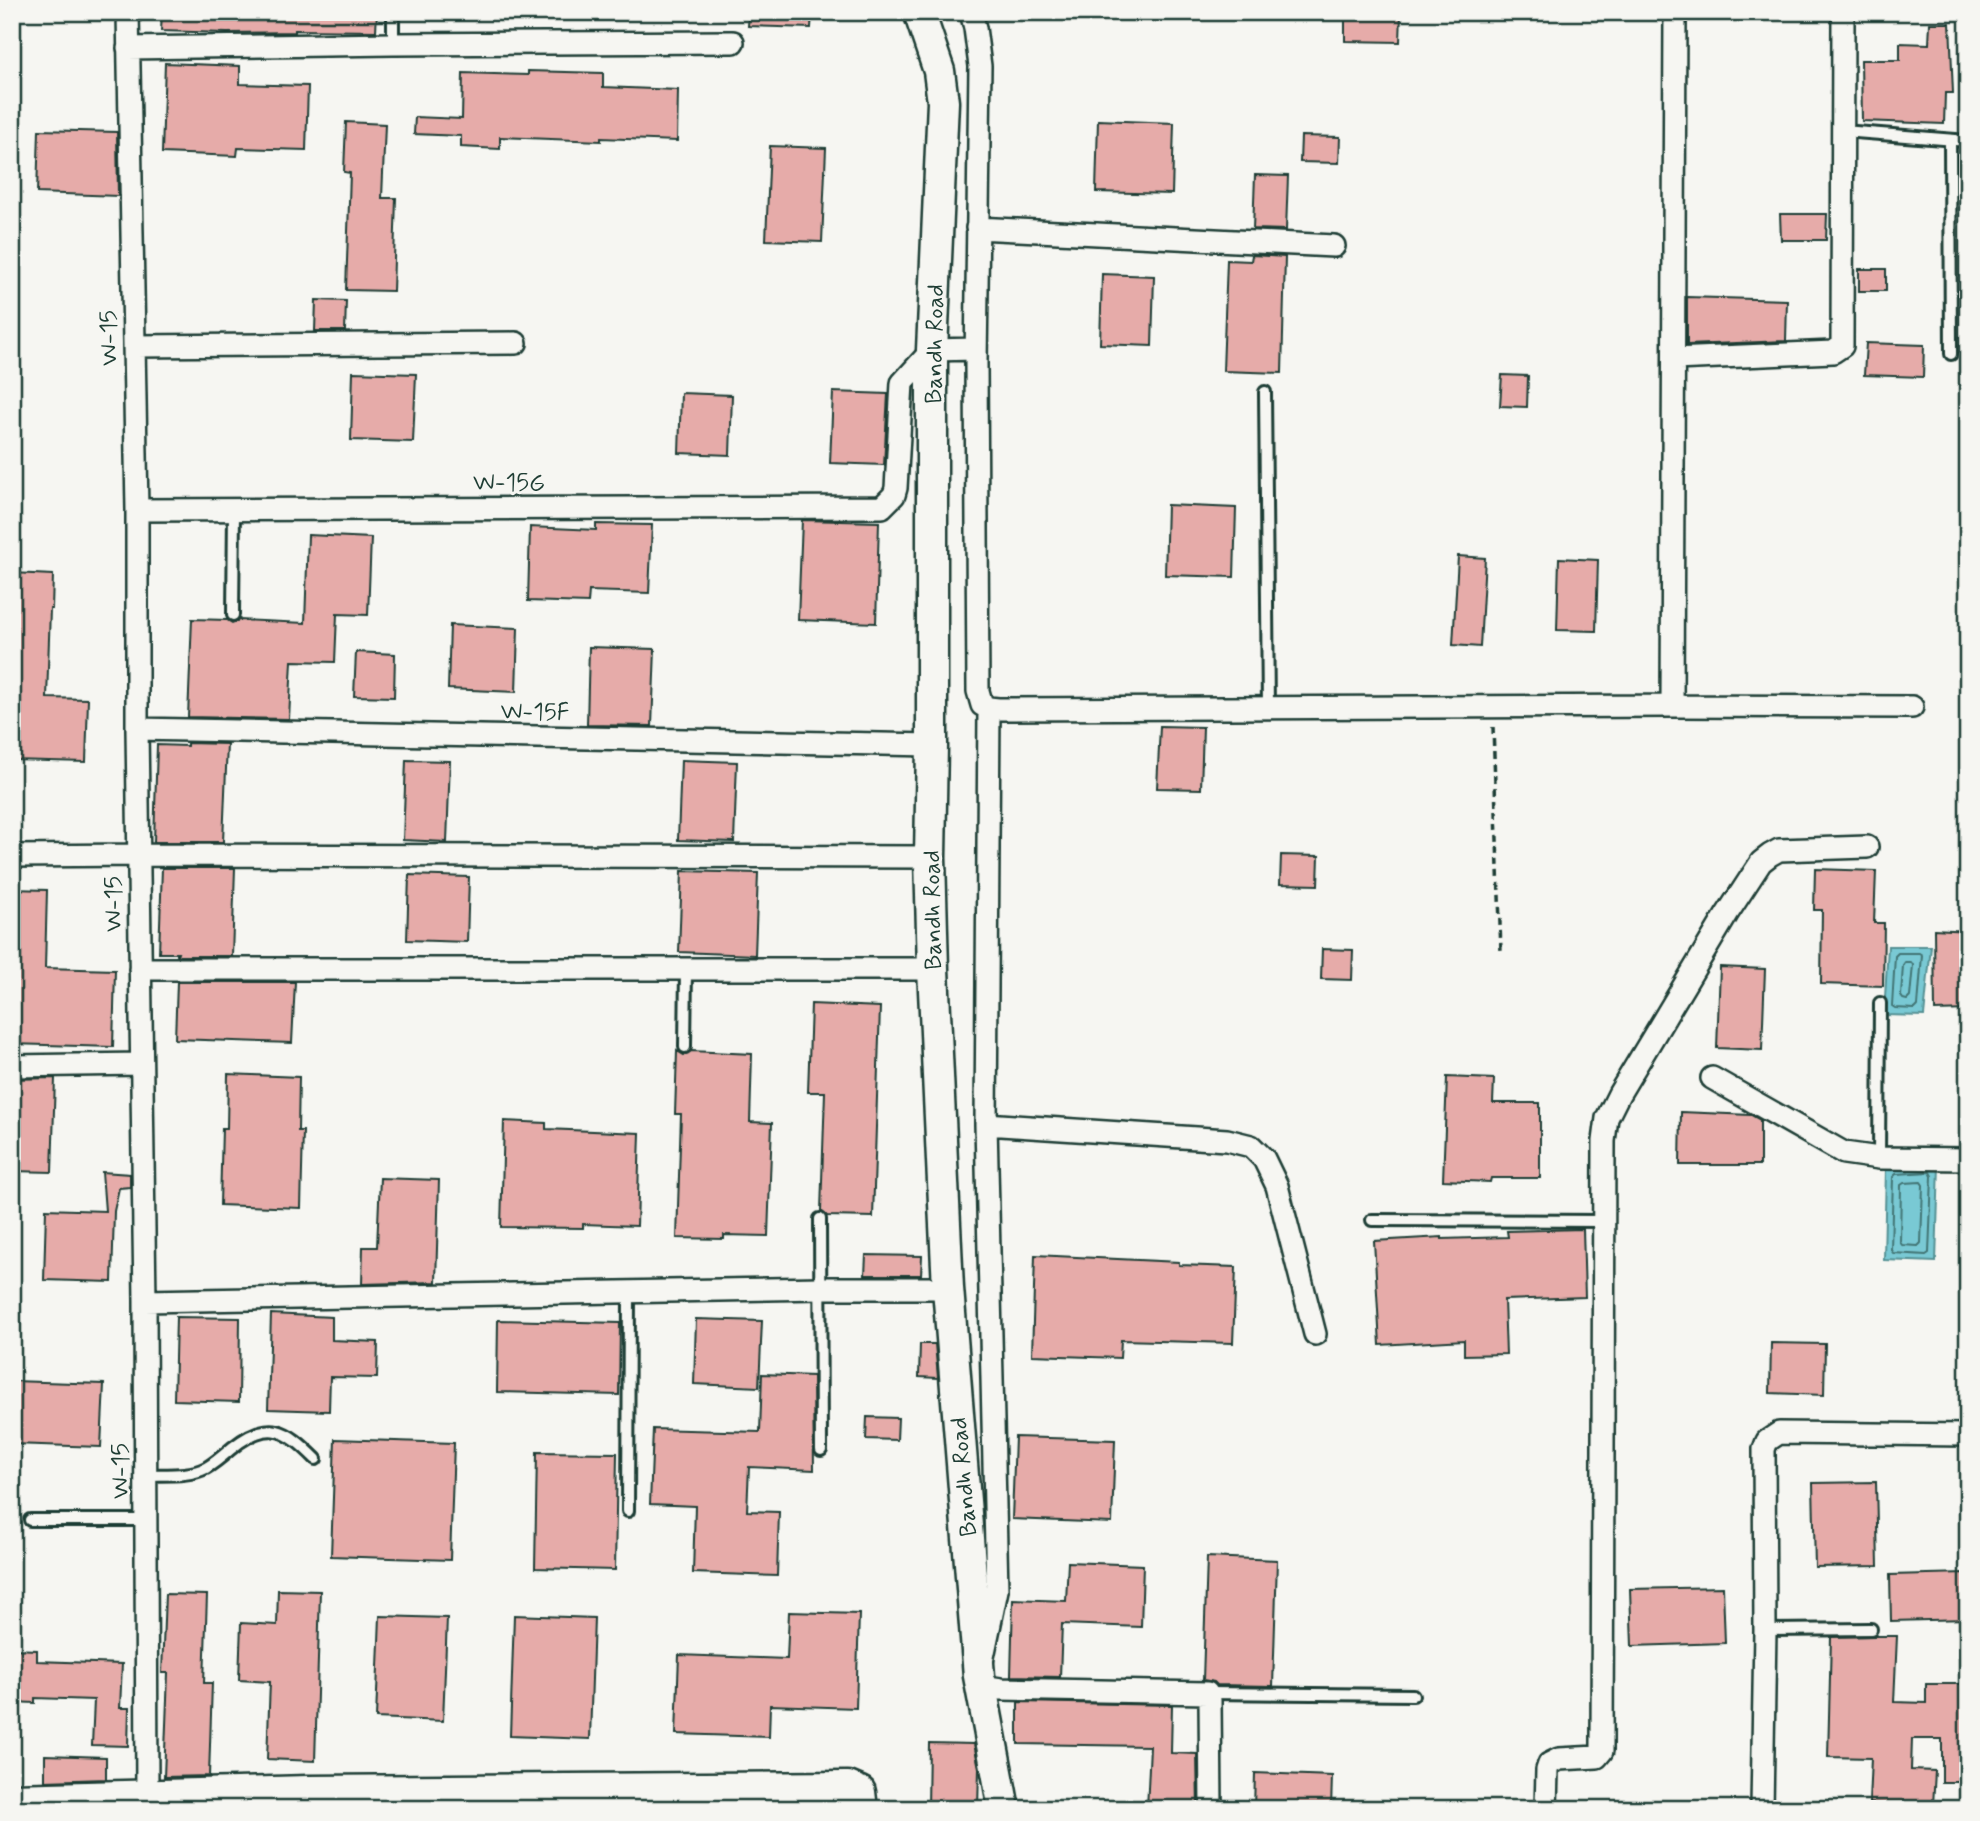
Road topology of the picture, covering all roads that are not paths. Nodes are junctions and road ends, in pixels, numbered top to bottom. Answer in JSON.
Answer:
{"nodes":[{"id":1,"x":128,"y":12,"type":"edge"},
{"id":2,"x":393,"y":12,"type":"edge"},
{"id":3,"x":919,"y":12,"type":"edge"},
{"id":4,"x":971,"y":12,"type":"edge"},
{"id":5,"x":1675,"y":12,"type":"edge"},
{"id":6,"x":1843,"y":12,"type":"edge"},
{"id":7,"x":733,"y":42,"type":"dead end"},
{"id":8,"x":393,"y":44,"type":"junction"},
{"id":9,"x":128,"y":48,"type":"junction"},
{"id":10,"x":1843,"y":131,"type":"junction"},
{"id":11,"x":1950,"y":140,"type":"junction"},
{"id":12,"x":1968,"y":141,"type":"edge"},
{"id":13,"x":977,"y":229,"type":"junction"},
{"id":14,"x":1334,"y":246,"type":"dead end"},
{"id":15,"x":516,"y":343,"type":"dead end"},
{"id":16,"x":134,"y":346,"type":"junction"},
{"id":17,"x":976,"y":349,"type":"junction"},
{"id":18,"x":932,"y":350,"type":"junction"},
{"id":19,"x":1951,"y":354,"type":"dead end"},
{"id":20,"x":1674,"y":359,"type":"junction"},
{"id":21,"x":1265,"y":391,"type":"dead end"},
{"id":22,"x":137,"y":510,"type":"junction"},
{"id":23,"x":234,"y":510,"type":"junction"},
{"id":24,"x":233,"y":615,"type":"dead end"},
{"id":25,"x":1672,"y":706,"type":"junction"},
{"id":26,"x":1912,"y":707,"type":"dead end"},
{"id":27,"x":989,"y":708,"type":"junction"},
{"id":28,"x":1268,"y":708,"type":"junction"},
{"id":29,"x":137,"y":729,"type":"junction"},
{"id":30,"x":932,"y":746,"type":"junction"},
{"id":31,"x":1867,"y":847,"type":"dead end"},
{"id":32,"x":139,"y":855,"type":"junction"},
{"id":33,"x":12,"y":856,"type":"edge"},
{"id":34,"x":930,"y":857,"type":"junction"},
{"id":35,"x":686,"y":968,"type":"junction"},
{"id":36,"x":140,"y":969,"type":"junction"},
{"id":37,"x":933,"y":969,"type":"junction"},
{"id":38,"x":1880,"y":1003,"type":"dead end"},
{"id":39,"x":685,"y":1047,"type":"dead end"},
{"id":40,"x":141,"y":1065,"type":"junction"},
{"id":41,"x":12,"y":1066,"type":"edge"},
{"id":42,"x":1712,"y":1079,"type":"dead end"},
{"id":43,"x":986,"y":1124,"type":"junction"},
{"id":44,"x":1879,"y":1158,"type":"junction"},
{"id":45,"x":1968,"y":1159,"type":"edge"},
{"id":46,"x":820,"y":1219,"type":"dead end"},
{"id":47,"x":1372,"y":1220,"type":"dead end"},
{"id":48,"x":1603,"y":1221,"type":"junction"},
{"id":49,"x":821,"y":1288,"type":"junction"},
{"id":50,"x":948,"y":1288,"type":"junction"},
{"id":51,"x":629,"y":1293,"type":"junction"},
{"id":52,"x":145,"y":1301,"type":"junction"},
{"id":53,"x":1315,"y":1334,"type":"dead end"},
{"id":54,"x":1968,"y":1435,"type":"edge"},
{"id":55,"x":821,"y":1450,"type":"dead end"},
{"id":56,"x":316,"y":1459,"type":"dead end"},
{"id":57,"x":146,"y":1475,"type":"junction"},
{"id":58,"x":628,"y":1511,"type":"dead end"},
{"id":59,"x":30,"y":1520,"type":"dead end"},
{"id":60,"x":146,"y":1520,"type":"junction"},
{"id":61,"x":1871,"y":1629,"type":"dead end"},
{"id":62,"x":1765,"y":1630,"type":"junction"},
{"id":63,"x":979,"y":1676,"type":"junction"},
{"id":64,"x":1208,"y":1693,"type":"junction"},
{"id":65,"x":1413,"y":1695,"type":"dead end"},
{"id":66,"x":147,"y":1796,"type":"junction"},
{"id":67,"x":680,"y":1799,"type":"edge"},
{"id":68,"x":12,"y":1800,"type":"edge"},
{"id":69,"x":308,"y":1800,"type":"edge"},
{"id":70,"x":862,"y":1809,"type":"edge"},
{"id":71,"x":1004,"y":1809,"type":"edge"},
{"id":72,"x":1211,"y":1809,"type":"edge"},
{"id":73,"x":1546,"y":1809,"type":"edge"},
{"id":74,"x":1762,"y":1809,"type":"edge"}],
"edges":[{"from":1,"to":9,"type":"street","name":"W-15"},
{"from":2,"to":8,"type":"lane"},
{"from":3,"to":18,"type":"street","name":"Bandh Road"},
{"from":4,"to":13,"type":"street"},
{"from":5,"to":20,"type":"street"},
{"from":6,"to":10,"type":"street"},
{"from":7,"to":8,"type":"street"},
{"from":8,"to":9,"type":"street"},
{"from":9,"to":16,"type":"street","name":"W-15"},
{"from":10,"to":11,"type":"lane"},
{"from":10,"to":20,"type":"street"},
{"from":11,"to":12,"type":"lane"},
{"from":11,"to":19,"type":"lane"},
{"from":13,"to":14,"type":"street"},
{"from":13,"to":17,"type":"street"},
{"from":15,"to":16,"type":"street"},
{"from":16,"to":22,"type":"street","name":"W-15"},
{"from":17,"to":18,"type":"street"},
{"from":17,"to":27,"type":"street"},
{"from":18,"to":23,"type":"street","name":"W-15G"},
{"from":18,"to":30,"type":"street","name":"Bandh Road"},
{"from":20,"to":25,"type":"street"},
{"from":21,"to":28,"type":"lane"},
{"from":22,"to":23,"type":"street","name":"W-15G"},
{"from":22,"to":29,"type":"street","name":"W-15"},
{"from":23,"to":24,"type":"lane"},
{"from":25,"to":26,"type":"street"},
{"from":25,"to":28,"type":"street"},
{"from":27,"to":28,"type":"street"},
{"from":27,"to":43,"type":"street"},
{"from":29,"to":30,"type":"street","name":"W-15F"},
{"from":29,"to":32,"type":"street","name":"W-15"},
{"from":30,"to":34,"type":"street","name":"Bandh Road"},
{"from":31,"to":48,"type":"street"},
{"from":32,"to":33,"type":"street"},
{"from":32,"to":34,"type":"street"},
{"from":32,"to":36,"type":"street","name":"W-15"},
{"from":34,"to":37,"type":"street","name":"Bandh Road"},
{"from":35,"to":36,"type":"street"},
{"from":35,"to":37,"type":"street"},
{"from":35,"to":39,"type":"lane"},
{"from":36,"to":40,"type":"street","name":"W-15"},
{"from":37,"to":50,"type":"street","name":"Bandh Road"},
{"from":38,"to":44,"type":"lane"},
{"from":40,"to":41,"type":"street"},
{"from":40,"to":52,"type":"street","name":"W-15"},
{"from":42,"to":44,"type":"street"},
{"from":43,"to":53,"type":"street"},
{"from":43,"to":63,"type":"street"},
{"from":44,"to":45,"type":"street"},
{"from":46,"to":49,"type":"lane"},
{"from":47,"to":48,"type":"lane"},
{"from":48,"to":73,"type":"street"},
{"from":49,"to":50,"type":"street"},
{"from":49,"to":51,"type":"street"},
{"from":49,"to":55,"type":"lane"},
{"from":50,"to":63,"type":"street","name":"Bandh Road"},
{"from":51,"to":52,"type":"street"},
{"from":51,"to":58,"type":"lane"},
{"from":52,"to":57,"type":"street","name":"W-15"},
{"from":54,"to":62,"type":"street"},
{"from":56,"to":57,"type":"lane"},
{"from":57,"to":60,"type":"street","name":"W-15"},
{"from":59,"to":60,"type":"lane"},
{"from":60,"to":66,"type":"street","name":"W-15"},
{"from":61,"to":62,"type":"lane"},
{"from":62,"to":74,"type":"street"},
{"from":63,"to":64,"type":"street"},
{"from":63,"to":71,"type":"street","name":"Bandh Road"},
{"from":64,"to":65,"type":"lane"},
{"from":64,"to":72,"type":"street"},
{"from":66,"to":68,"type":"street"},
{"from":66,"to":69,"type":"street"},
{"from":67,"to":69,"type":"street"},
{"from":67,"to":70,"type":"street"}]}
